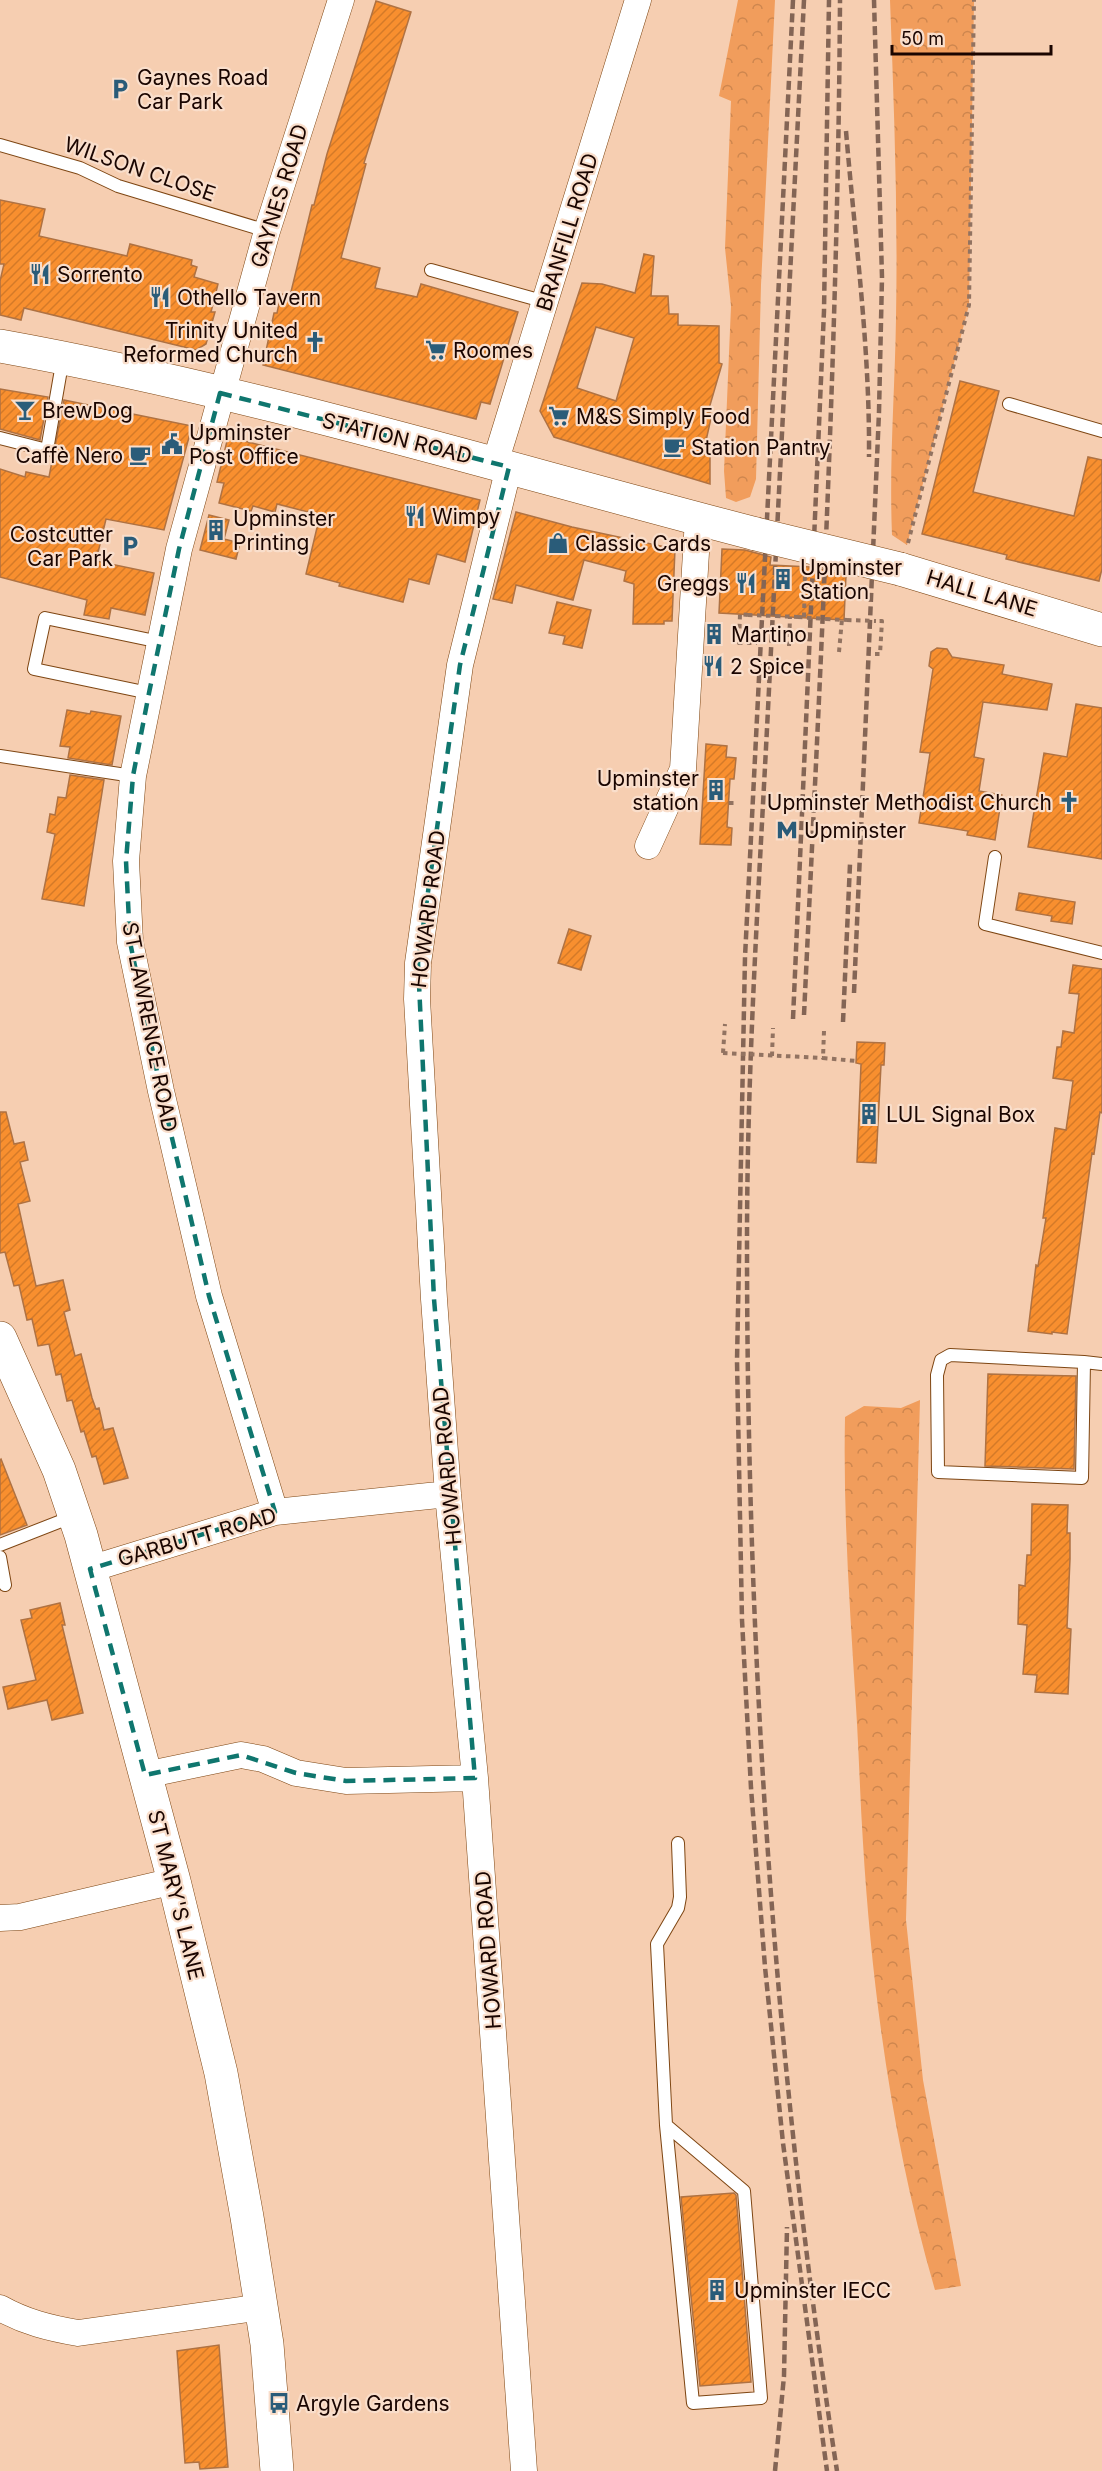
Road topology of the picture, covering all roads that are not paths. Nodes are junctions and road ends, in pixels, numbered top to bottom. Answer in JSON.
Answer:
{"nodes":[{"id":1,"x":341,"y":0,"type":"edge"},
{"id":2,"x":638,"y":0,"type":"edge"},
{"id":3,"x":0,"y":145,"type":"edge"},
{"id":4,"x":267,"y":231,"type":"junction"},
{"id":5,"x":431,"y":270,"type":"dead end"},
{"id":6,"x":546,"y":302,"type":"junction"},
{"id":7,"x":0,"y":346,"type":"edge"},
{"id":8,"x":63,"y":357,"type":"junction"},
{"id":9,"x":220,"y":393,"type":"junction"},
{"id":10,"x":1009,"y":405,"type":"dead end"},
{"id":11,"x":1102,"y":431,"type":"edge"},
{"id":12,"x":0,"y":438,"type":"edge"},
{"id":13,"x":502,"y":465,"type":"junction"},
{"id":14,"x":698,"y":519,"type":"junction"},
{"id":15,"x":756,"y":534,"type":"joint"},
{"id":16,"x":1102,"y":630,"type":"edge"},
{"id":17,"x":160,"y":642,"type":"junction"},
{"id":18,"x":149,"y":693,"type":"junction"},
{"id":19,"x":0,"y":756,"type":"edge"},
{"id":20,"x":133,"y":776,"type":"junction"},
{"id":21,"x":648,"y":846,"type":"dead end"},
{"id":22,"x":995,"y":856,"type":"dead end"},
{"id":23,"x":1102,"y":952,"type":"edge"},
{"id":24,"x":0,"y":1338,"type":"edge"},
{"id":25,"x":1084,"y":1362,"type":"junction"},
{"id":26,"x":1102,"y":1364,"type":"edge"},
{"id":27,"x":448,"y":1494,"type":"junction"},
{"id":28,"x":275,"y":1512,"type":"junction"},
{"id":29,"x":74,"y":1516,"type":"junction"},
{"id":30,"x":0,"y":1545,"type":"edge"},
{"id":31,"x":0,"y":1557,"type":"edge"},
{"id":32,"x":90,"y":1569,"type":"junction"},
{"id":33,"x":5,"y":1585,"type":"dead end"},
{"id":34,"x":145,"y":1775,"type":"junction"},
{"id":35,"x":475,"y":1778,"type":"junction"},
{"id":36,"x":678,"y":1843,"type":"dead end"},
{"id":37,"x":174,"y":1881,"type":"junction"},
{"id":38,"x":0,"y":1918,"type":"edge"},
{"id":39,"x":666,"y":2125,"type":"junction"},
{"id":40,"x":262,"y":2307,"type":"junction"},
{"id":41,"x":0,"y":2308,"type":"edge"},
{"id":42,"x":277,"y":2471,"type":"edge"},
{"id":43,"x":524,"y":2471,"type":"edge"}],
"edges":[{"from":1,"to":4,"type":"street","name":"GAYNES ROAD"},
{"from":2,"to":6,"type":"street","name":"BRANFILL ROAD"},
{"from":3,"to":4,"type":"lane","name":"WILSON CLOSE"},
{"from":4,"to":9,"type":"street","name":"GAYNES ROAD"},
{"from":5,"to":6,"type":"lane"},
{"from":6,"to":13,"type":"street","name":"BRANFILL ROAD"},
{"from":7,"to":8,"type":"main road","name":"STATION ROAD"},
{"from":8,"to":9,"type":"main road","name":"STATION ROAD"},
{"from":8,"to":12,"type":"lane"},
{"from":9,"to":13,"type":"main road","name":"STATION ROAD"},
{"from":9,"to":17,"type":"street","name":"ST LAWRENCE ROAD"},
{"from":10,"to":11,"type":"lane"},
{"from":13,"to":14,"type":"main road","name":"STATION ROAD"},
{"from":13,"to":27,"type":"street","name":"HOWARD ROAD"},
{"from":14,"to":15,"type":"main road","name":"STATION ROAD"},
{"from":14,"to":21,"type":"street"},
{"from":15,"to":16,"type":"main road","name":"HALL LANE","bridge":true},
{"from":17,"to":18,"type":"street","name":"ST LAWRENCE ROAD"},
{"from":17,"to":18,"type":"lane"},
{"from":18,"to":20,"type":"street","name":"ST LAWRENCE ROAD"},
{"from":19,"to":20,"type":"lane"},
{"from":20,"to":28,"type":"street","name":"ST LAWRENCE ROAD"},
{"from":22,"to":23,"type":"lane"},
{"from":24,"to":29,"type":"main road","name":"ST MARY'S LANE"},
{"from":25,"to":25,"type":"lane"},
{"from":25,"to":26,"type":"lane"},
{"from":27,"to":28,"type":"street","name":"GARBUTT ROAD"},
{"from":27,"to":35,"type":"street","name":"HOWARD ROAD"},
{"from":28,"to":32,"type":"street","name":"GARBUTT ROAD"},
{"from":29,"to":30,"type":"lane"},
{"from":29,"to":32,"type":"main road","name":"ST MARY'S LANE"},
{"from":31,"to":33,"type":"lane"},
{"from":32,"to":34,"type":"main road","name":"ST MARY'S LANE"},
{"from":34,"to":35,"type":"street"},
{"from":34,"to":37,"type":"main road","name":"ST MARY'S LANE"},
{"from":35,"to":43,"type":"street","name":"HOWARD ROAD"},
{"from":36,"to":39,"type":"lane"},
{"from":37,"to":38,"type":"street"},
{"from":37,"to":40,"type":"main road","name":"ST MARY'S LANE"},
{"from":39,"to":39,"type":"lane"},
{"from":40,"to":41,"type":"street"},
{"from":40,"to":42,"type":"main road","name":"ST MARY'S LANE"}]}
